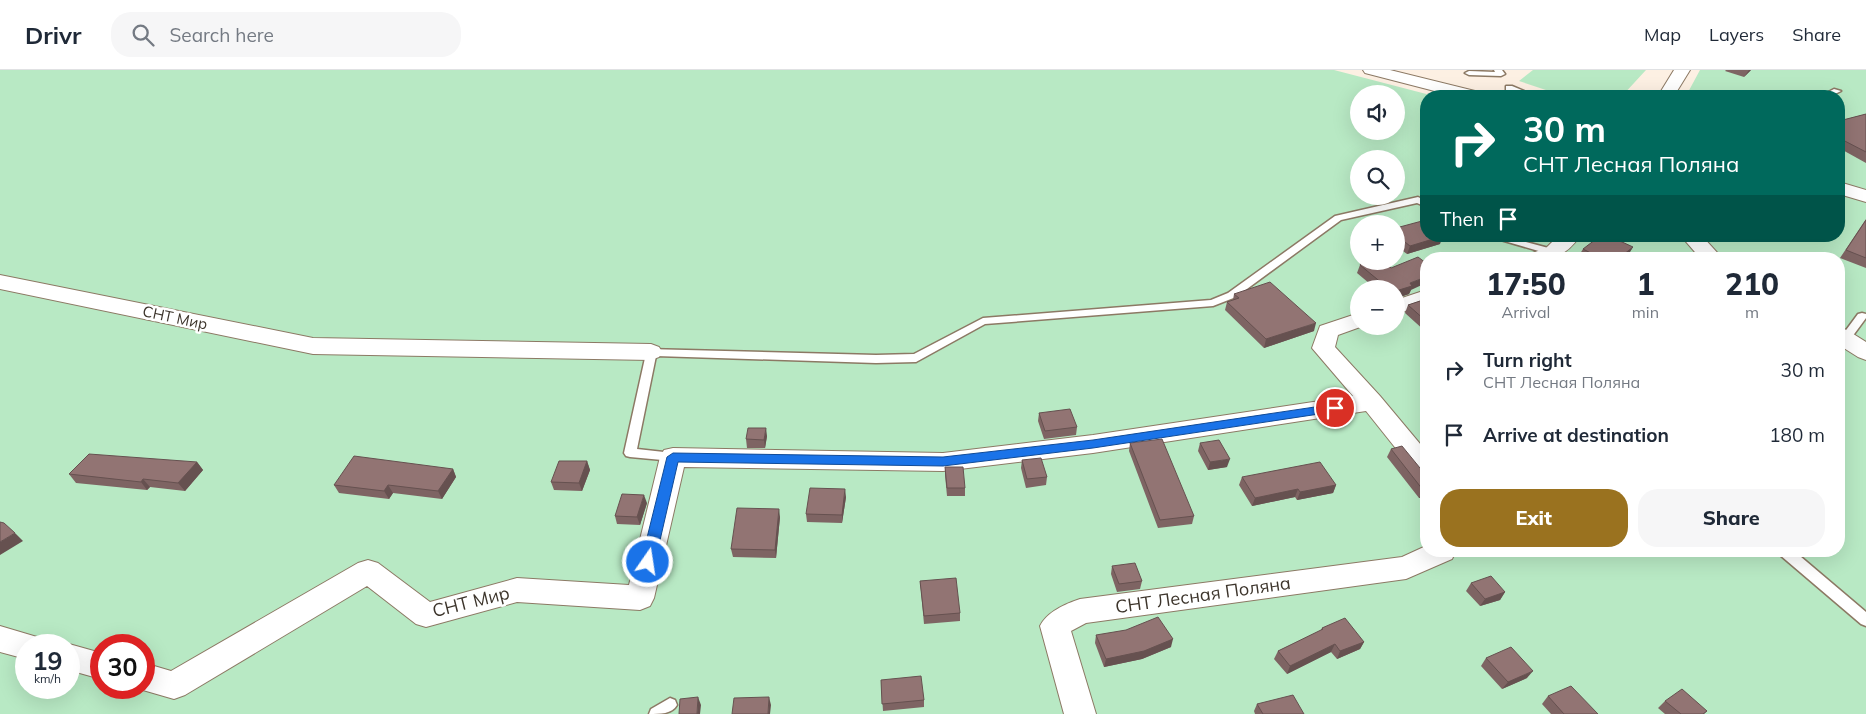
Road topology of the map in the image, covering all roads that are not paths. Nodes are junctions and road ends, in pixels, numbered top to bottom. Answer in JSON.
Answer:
{"nodes":[{"id":1,"x":1371,"y":70,"type":"edge"},
{"id":2,"x":1498,"y":70,"type":"edge"},
{"id":3,"x":1682,"y":70,"type":"edge"},
{"id":4,"x":1469,"y":73,"type":"dead end"},
{"id":5,"x":1509,"y":88,"type":"dead end"},
{"id":6,"x":1449,"y":90,"type":"edge"},
{"id":7,"x":1515,"y":90,"type":"edge"},
{"id":8,"x":1670,"y":90,"type":"edge"},
{"id":9,"x":1845,"y":190,"type":"edge"},
{"id":10,"x":1866,"y":196,"type":"edge"},
{"id":11,"x":1420,"y":201,"type":"edge"},
{"id":12,"x":1508,"y":242,"type":"edge"},
{"id":13,"x":1563,"y":242,"type":"edge"},
{"id":14,"x":1697,"y":242,"type":"edge"},
{"id":15,"x":1534,"y":252,"type":"edge"},
{"id":16,"x":1552,"y":252,"type":"edge"},
{"id":17,"x":1706,"y":252,"type":"edge"},
{"id":18,"x":0,"y":282,"type":"edge"},
{"id":19,"x":1420,"y":299,"type":"edge"},
{"id":20,"x":1405,"y":304,"type":"edge"},
{"id":21,"x":1862,"y":316,"type":"dead end"},
{"id":22,"x":1350,"y":323,"type":"edge"},
{"id":23,"x":1845,"y":334,"type":"edge"},
{"id":24,"x":1845,"y":339,"type":"edge"},
{"id":25,"x":651,"y":352,"type":"junction"},
{"id":26,"x":1866,"y":352,"type":"edge"},
{"id":27,"x":1372,"y":402,"type":"junction"},
{"id":28,"x":673,"y":457,"type":"junction"},
{"id":29,"x":1420,"y":461,"type":"edge"},
{"id":30,"x":1429,"y":557,"type":"edge"},
{"id":31,"x":1792,"y":557,"type":"edge"},
{"id":32,"x":1866,"y":620,"type":"edge"},
{"id":33,"x":0,"y":639,"type":"edge"},
{"id":34,"x":15,"y":643,"type":"edge"},
{"id":35,"x":155,"y":680,"type":"edge"},
{"id":36,"x":670,"y":705,"type":"dead end"},
{"id":37,"x":656,"y":714,"type":"edge"},
{"id":38,"x":1080,"y":714,"type":"edge"}],
"edges":[{"from":1,"to":6,"type":"street"},
{"from":2,"to":4,"type":"lane"},
{"from":3,"to":8,"type":"street"},
{"from":5,"to":7,"type":"lane"},
{"from":9,"to":10,"type":"street"},
{"from":11,"to":25,"type":"lane"},
{"from":12,"to":15,"type":"lane"},
{"from":13,"to":16,"type":"street"},
{"from":14,"to":17,"type":"street"},
{"from":18,"to":25,"type":"street","name":"СНТ Мир"},
{"from":19,"to":20,"type":"street"},
{"from":21,"to":23,"type":"lane"},
{"from":22,"to":27,"type":"street"},
{"from":24,"to":26,"type":"street"},
{"from":25,"to":28,"type":"lane"},
{"from":27,"to":28,"type":"street"},
{"from":27,"to":29,"type":"street"},
{"from":28,"to":35,"type":"street","name":"СНТ Мир"},
{"from":30,"to":38,"type":"street","name":"СНТ Лесная Поляна"},
{"from":31,"to":32,"type":"lane"},
{"from":33,"to":34,"type":"street"},
{"from":36,"to":37,"type":"lane"}]}
